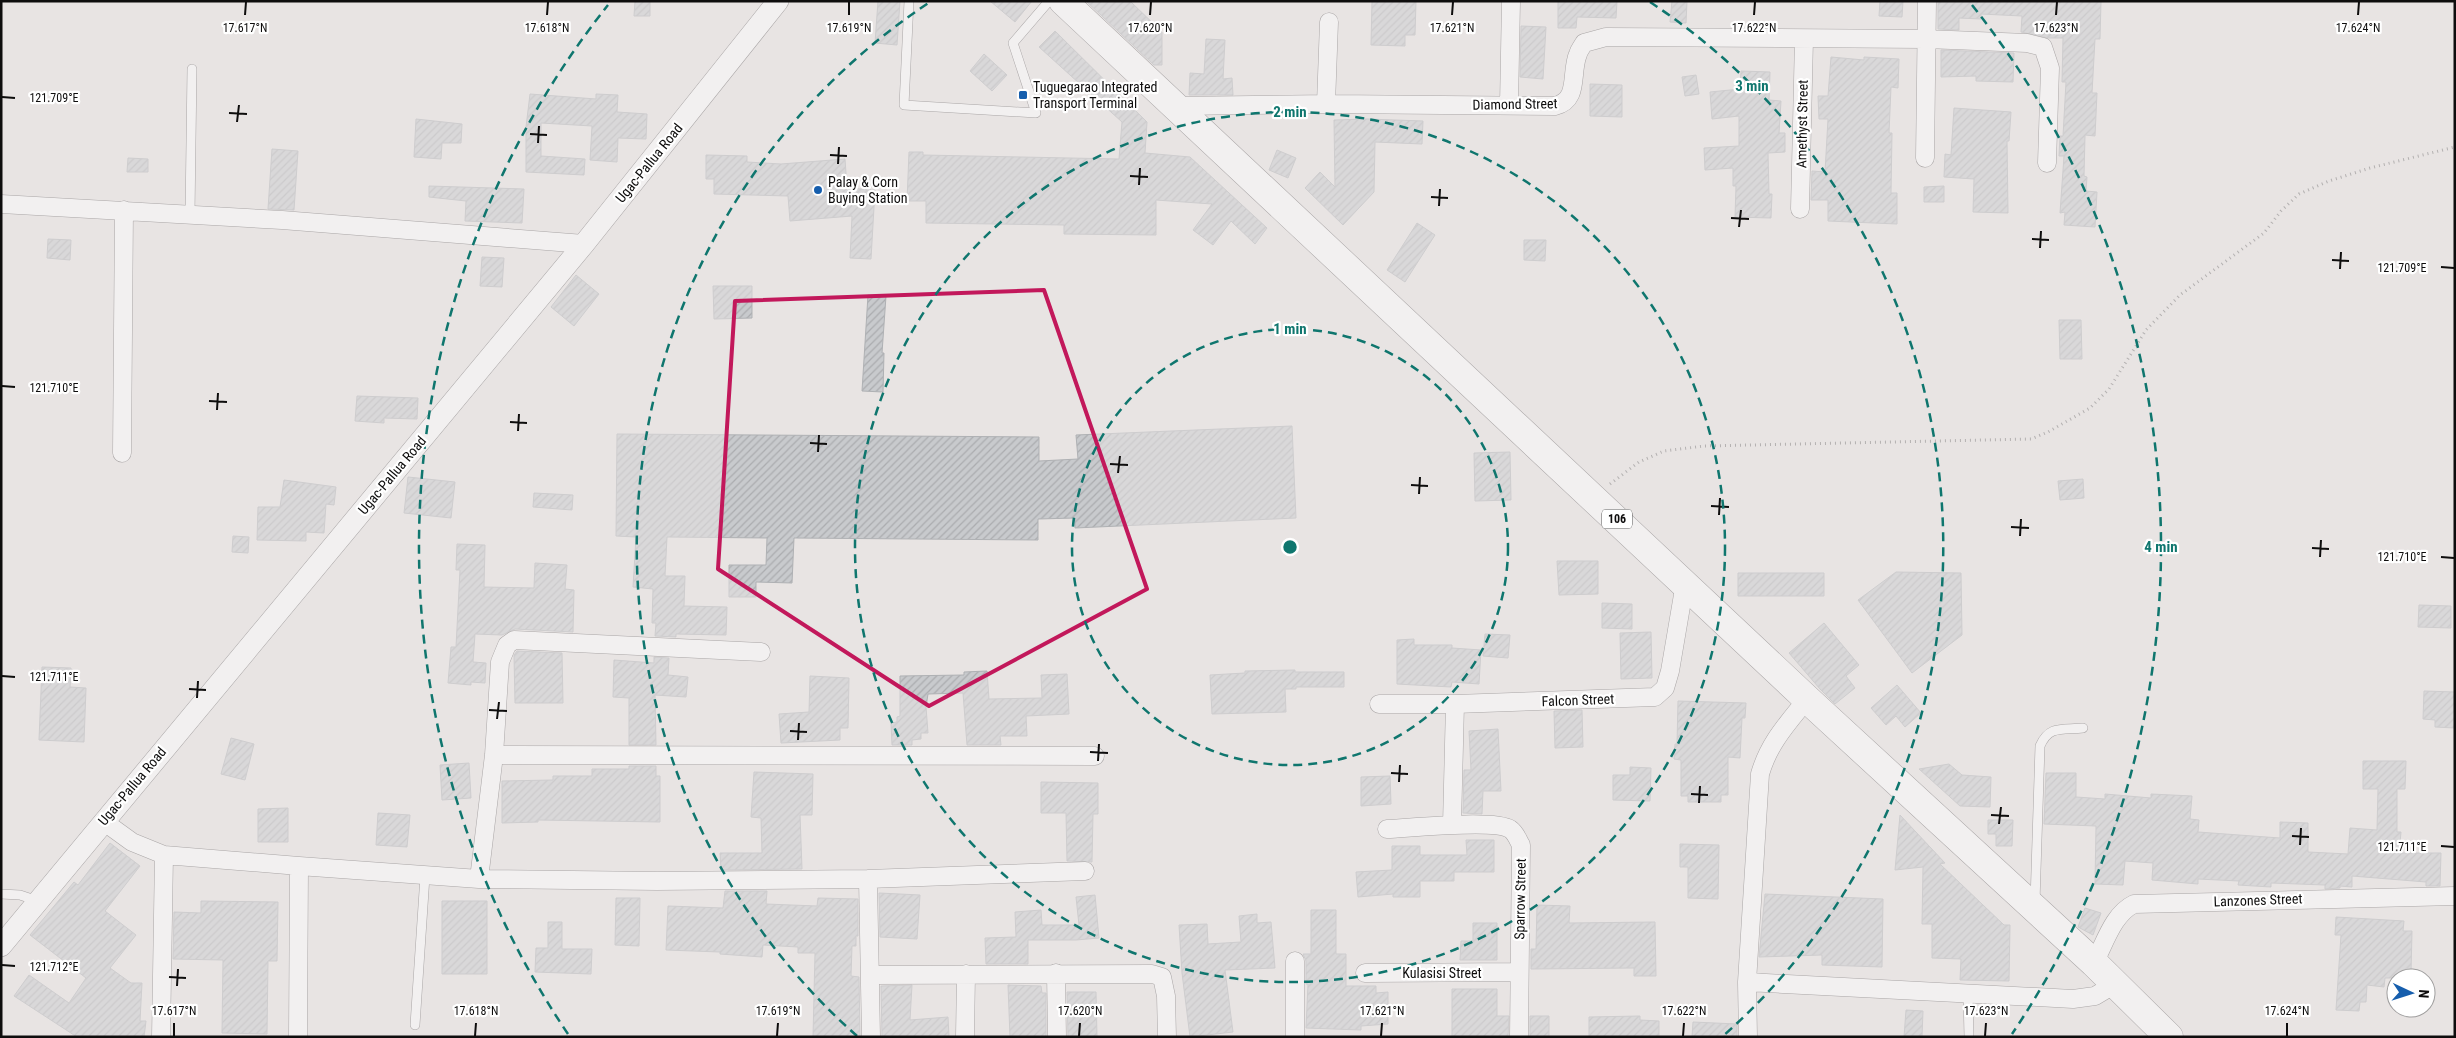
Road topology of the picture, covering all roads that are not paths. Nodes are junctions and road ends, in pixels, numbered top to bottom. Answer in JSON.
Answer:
{"nodes":[{"id":1,"x":778,"y":1,"type":"edge"},
{"id":2,"x":909,"y":1,"type":"edge"},
{"id":3,"x":1049,"y":1,"type":"edge"},
{"id":4,"x":1063,"y":1,"type":"edge"},
{"id":5,"x":1511,"y":1,"type":"edge"},
{"id":6,"x":1928,"y":1,"type":"edge"},
{"id":7,"x":1329,"y":22,"type":"dead end"},
{"id":8,"x":1804,"y":38,"type":"junction"},
{"id":9,"x":1926,"y":39,"type":"junction"},
{"id":10,"x":192,"y":69,"type":"dead end"},
{"id":11,"x":1326,"y":104,"type":"junction"},
{"id":12,"x":1509,"y":105,"type":"junction"},
{"id":13,"x":1177,"y":106,"type":"junction"},
{"id":14,"x":1925,"y":158,"type":"dead end"},
{"id":15,"x":2047,"y":163,"type":"dead end"},
{"id":16,"x":1,"y":204,"type":"edge"},
{"id":17,"x":1800,"y":209,"type":"dead end"},
{"id":18,"x":124,"y":210,"type":"junction"},
{"id":19,"x":190,"y":214,"type":"junction"},
{"id":20,"x":584,"y":244,"type":"junction"},
{"id":21,"x":122,"y":453,"type":"dead end"},
{"id":22,"x":1686,"y":583,"type":"junction"},
{"id":23,"x":762,"y":652,"type":"dead end"},
{"id":24,"x":1808,"y":699,"type":"junction"},
{"id":25,"x":1379,"y":704,"type":"dead end"},
{"id":26,"x":1455,"y":704,"type":"junction"},
{"id":27,"x":2083,"y":728,"type":"dead end"},
{"id":28,"x":494,"y":754,"type":"junction"},
{"id":29,"x":1095,"y":756,"type":"dead end"},
{"id":30,"x":103,"y":822,"type":"junction"},
{"id":31,"x":1452,"y":825,"type":"junction"},
{"id":32,"x":1387,"y":829,"type":"dead end"},
{"id":33,"x":164,"y":855,"type":"junction"},
{"id":34,"x":299,"y":866,"type":"junction"},
{"id":35,"x":1086,"y":871,"type":"dead end"},
{"id":36,"x":425,"y":876,"type":"junction"},
{"id":37,"x":479,"y":879,"type":"junction"},
{"id":38,"x":868,"y":879,"type":"junction"},
{"id":39,"x":1,"y":894,"type":"edge"},
{"id":40,"x":2455,"y":896,"type":"edge"},
{"id":41,"x":39,"y":901,"type":"junction"},
{"id":42,"x":2035,"y":908,"type":"junction"},
{"id":43,"x":1,"y":946,"type":"edge"},
{"id":44,"x":1295,"y":961,"type":"dead end"},
{"id":45,"x":2094,"y":963,"type":"junction"},
{"id":46,"x":1519,"y":972,"type":"junction"},
{"id":47,"x":1056,"y":973,"type":"junction"},
{"id":48,"x":966,"y":974,"type":"junction"},
{"id":49,"x":1365,"y":974,"type":"dead end"},
{"id":50,"x":871,"y":975,"type":"junction"},
{"id":51,"x":1748,"y":982,"type":"junction"},
{"id":52,"x":2115,"y":984,"type":"junction"},
{"id":53,"x":1968,"y":994,"type":"junction"},
{"id":54,"x":415,"y":1025,"type":"dead end"},
{"id":55,"x":161,"y":1037,"type":"edge"},
{"id":56,"x":298,"y":1037,"type":"edge"},
{"id":57,"x":871,"y":1037,"type":"edge"},
{"id":58,"x":965,"y":1037,"type":"edge"},
{"id":59,"x":1057,"y":1037,"type":"edge"},
{"id":60,"x":1167,"y":1037,"type":"edge"},
{"id":61,"x":1295,"y":1037,"type":"edge"},
{"id":62,"x":1519,"y":1037,"type":"edge"},
{"id":63,"x":1748,"y":1037,"type":"edge"},
{"id":64,"x":1968,"y":1037,"type":"edge"},
{"id":65,"x":2169,"y":1037,"type":"edge"}],
"edges":[{"from":1,"to":20,"type":"street","name":"Ugac-Pallua Road"},
{"from":2,"to":3,"type":"lane"},
{"from":4,"to":13,"type":"highway","number":"106"},
{"from":5,"to":12,"type":"street"},
{"from":6,"to":9,"type":"street"},
{"from":7,"to":11,"type":"street"},
{"from":8,"to":9,"type":"street","name":"Diamond Street"},
{"from":8,"to":12,"type":"street","name":"Diamond Street"},
{"from":8,"to":17,"type":"street","name":"Amethyst Street"},
{"from":9,"to":14,"type":"street"},
{"from":9,"to":15,"type":"street","name":"Diamond Street"},
{"from":10,"to":19,"type":"lane"},
{"from":11,"to":12,"type":"street","name":"Diamond Street"},
{"from":11,"to":13,"type":"street","name":"Diamond Street"},
{"from":13,"to":22,"type":"highway","number":"106"},
{"from":16,"to":18,"type":"street"},
{"from":18,"to":19,"type":"street"},
{"from":18,"to":21,"type":"street"},
{"from":19,"to":20,"type":"street"},
{"from":20,"to":30,"type":"street","name":"Ugac-Pallua Road"},
{"from":22,"to":24,"type":"highway","number":"106"},
{"from":22,"to":26,"type":"street","name":"Falcon Street"},
{"from":23,"to":28,"type":"street"},
{"from":24,"to":42,"type":"highway","number":"106"},
{"from":24,"to":51,"type":"street"},
{"from":25,"to":26,"type":"street","name":"Falcon Street"},
{"from":26,"to":31,"type":"street"},
{"from":27,"to":42,"type":"lane"},
{"from":28,"to":29,"type":"street"},
{"from":28,"to":37,"type":"street"},
{"from":30,"to":33,"type":"street"},
{"from":30,"to":41,"type":"street","name":"Ugac-Pallua Road"},
{"from":31,"to":32,"type":"street","name":"Sparrow Street"},
{"from":31,"to":46,"type":"street","name":"Sparrow Street"},
{"from":33,"to":34,"type":"street"},
{"from":33,"to":55,"type":"street"},
{"from":34,"to":36,"type":"street"},
{"from":34,"to":56,"type":"street"},
{"from":35,"to":38,"type":"street"},
{"from":36,"to":37,"type":"street"},
{"from":36,"to":54,"type":"lane"},
{"from":37,"to":38,"type":"street"},
{"from":38,"to":50,"type":"street"},
{"from":39,"to":41,"type":"lane"},
{"from":40,"to":45,"type":"street","name":"Lanzones Street"},
{"from":41,"to":43,"type":"street","name":"Ugac-Pallua Road"},
{"from":42,"to":45,"type":"highway","number":"106"},
{"from":44,"to":61,"type":"street"},
{"from":45,"to":52,"type":"highway","number":"106"},
{"from":46,"to":49,"type":"street","name":"Kulasisi Street"},
{"from":46,"to":62,"type":"street","name":"Sparrow Street"},
{"from":47,"to":48,"type":"street"},
{"from":47,"to":59,"type":"street"},
{"from":47,"to":60,"type":"street"},
{"from":48,"to":50,"type":"street"},
{"from":48,"to":58,"type":"street"},
{"from":50,"to":57,"type":"street"},
{"from":51,"to":53,"type":"street"},
{"from":51,"to":63,"type":"street"},
{"from":52,"to":53,"type":"street"},
{"from":52,"to":65,"type":"highway","number":"106"},
{"from":53,"to":64,"type":"lane"}]}
